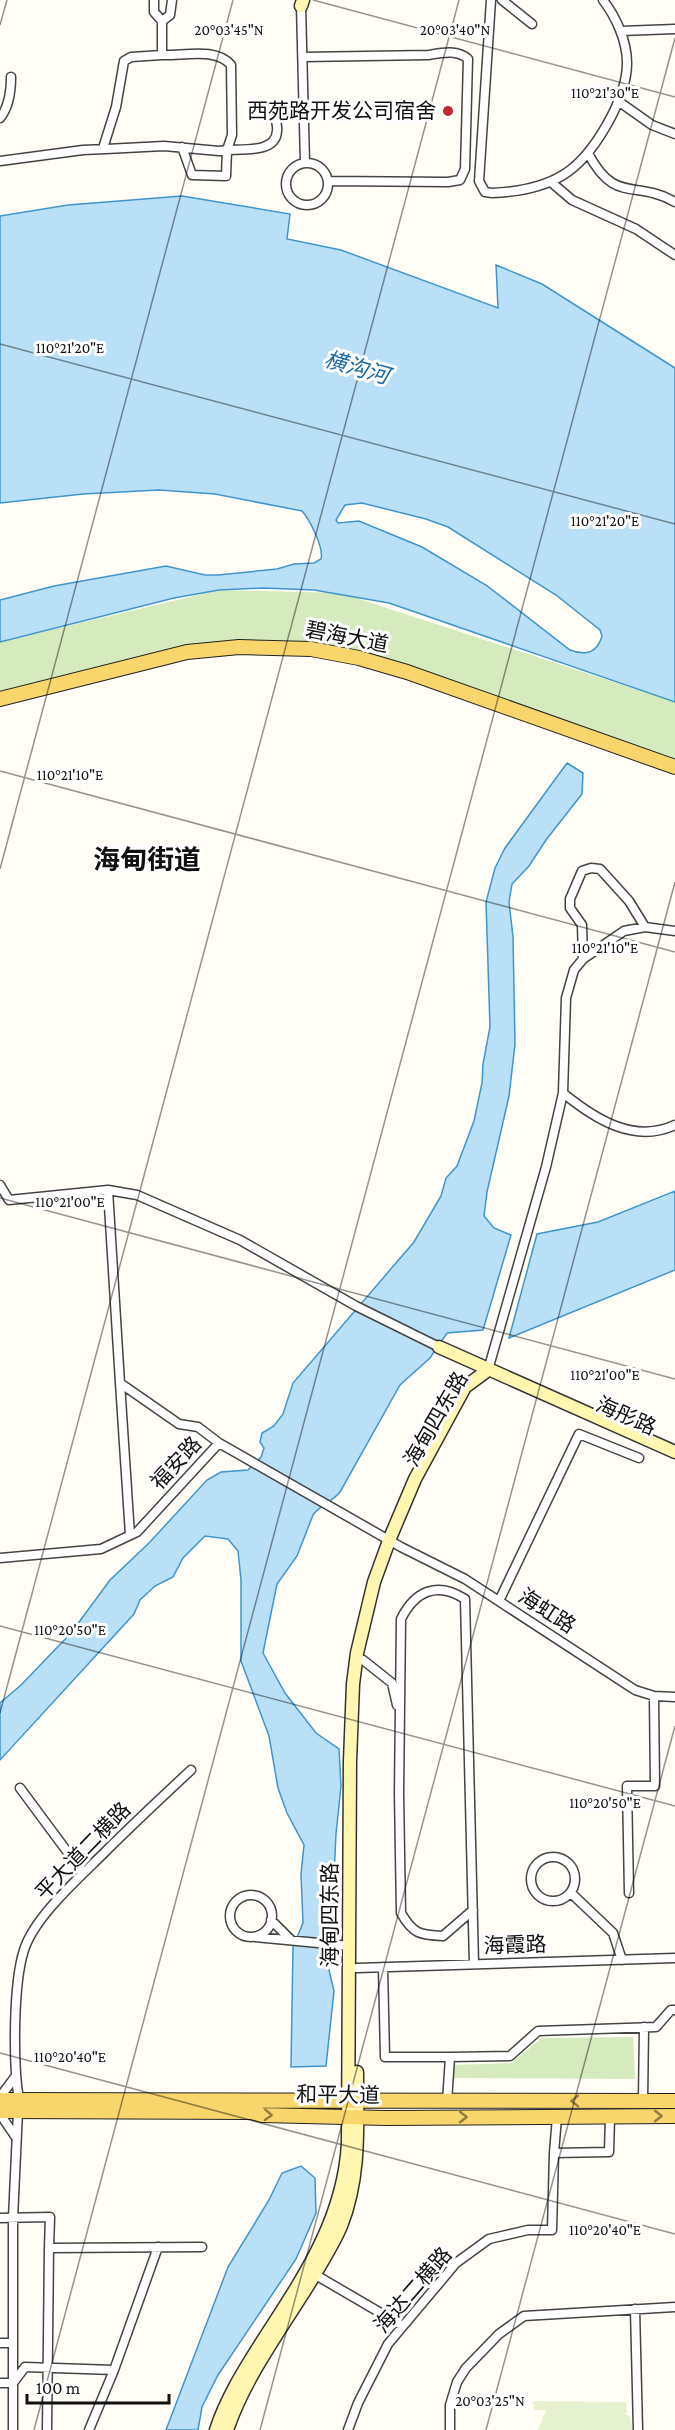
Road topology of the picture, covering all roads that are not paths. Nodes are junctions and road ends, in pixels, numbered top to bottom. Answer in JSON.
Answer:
{"nodes":[{"id":1,"x":154,"y":0,"type":"edge"},
{"id":2,"x":172,"y":0,"type":"edge"},
{"id":3,"x":491,"y":0,"type":"edge"},
{"id":4,"x":502,"y":0,"type":"edge"},
{"id":5,"x":603,"y":0,"type":"edge"},
{"id":6,"x":302,"y":2,"type":"edge"},
{"id":7,"x":162,"y":21,"type":"junction"},
{"id":8,"x":532,"y":24,"type":"dead end"},
{"id":9,"x":675,"y":29,"type":"edge"},
{"id":10,"x":621,"y":31,"type":"junction"},
{"id":11,"x":162,"y":55,"type":"junction"},
{"id":12,"x":303,"y":57,"type":"junction"},
{"id":13,"x":11,"y":77,"type":"dead end"},
{"id":14,"x":618,"y":101,"type":"junction"},
{"id":15,"x":268,"y":109,"type":"dead end"},
{"id":16,"x":0,"y":118,"type":"edge"},
{"id":17,"x":675,"y":134,"type":"edge"},
{"id":18,"x":182,"y":147,"type":"junction"},
{"id":19,"x":106,"y":149,"type":"junction"},
{"id":20,"x":227,"y":150,"type":"junction"},
{"id":21,"x":588,"y":153,"type":"junction"},
{"id":22,"x":0,"y":161,"type":"edge"},
{"id":23,"x":305,"y":163,"type":"junction"},
{"id":24,"x":328,"y":181,"type":"junction"},
{"id":25,"x":551,"y":182,"type":"junction"},
{"id":26,"x":675,"y":202,"type":"edge"},
{"id":27,"x":675,"y":255,"type":"edge"},
{"id":28,"x":0,"y":693,"type":"edge"},
{"id":29,"x":0,"y":699,"type":"edge"},
{"id":30,"x":675,"y":758,"type":"edge"},
{"id":31,"x":675,"y":767,"type":"edge"},
{"id":32,"x":645,"y":927,"type":"junction"},
{"id":33,"x":675,"y":932,"type":"edge"},
{"id":34,"x":583,"y":959,"type":"junction"},
{"id":35,"x":563,"y":1093,"type":"junction"},
{"id":36,"x":560,"y":1104,"type":"junction"},
{"id":37,"x":577,"y":1104,"type":"junction"},
{"id":38,"x":675,"y":1125,"type":"edge"},
{"id":39,"x":0,"y":1185,"type":"edge"},
{"id":40,"x":108,"y":1190,"type":"junction"},
{"id":41,"x":439,"y":1347,"type":"joint"},
{"id":42,"x":488,"y":1370,"type":"junction"},
{"id":43,"x":120,"y":1383,"type":"junction"},
{"id":44,"x":219,"y":1443,"type":"junction"},
{"id":45,"x":675,"y":1452,"type":"edge"},
{"id":46,"x":639,"y":1458,"type":"dead end"},
{"id":47,"x":675,"y":1458,"type":"edge"},
{"id":48,"x":130,"y":1535,"type":"junction"},
{"id":49,"x":395,"y":1544,"type":"junction"},
{"id":50,"x":0,"y":1558,"type":"edge"},
{"id":51,"x":465,"y":1579,"type":"junction"},
{"id":52,"x":465,"y":1599,"type":"junction"},
{"id":53,"x":499,"y":1601,"type":"junction"},
{"id":54,"x":363,"y":1660,"type":"junction"},
{"id":55,"x":654,"y":1696,"type":"junction"},
{"id":56,"x":675,"y":1697,"type":"edge"},
{"id":57,"x":400,"y":1720,"type":"junction"},
{"id":58,"x":191,"y":1770,"type":"dead end"},
{"id":59,"x":20,"y":1788,"type":"dead end"},
{"id":60,"x":83,"y":1873,"type":"junction"},
{"id":61,"x":571,"y":1893,"type":"junction"},
{"id":62,"x":629,"y":1893,"type":"dead end"},
{"id":63,"x":473,"y":1910,"type":"junction"},
{"id":64,"x":271,"y":1920,"type":"junction"},
{"id":65,"x":252,"y":1937,"type":"junction"},
{"id":66,"x":291,"y":1940,"type":"junction"},
{"id":67,"x":350,"y":1946,"type":"junction"},
{"id":68,"x":675,"y":1958,"type":"edge"},
{"id":69,"x":622,"y":1960,"type":"junction"},
{"id":70,"x":474,"y":1964,"type":"junction"},
{"id":71,"x":383,"y":1967,"type":"junction"},
{"id":72,"x":357,"y":1968,"type":"junction"},
{"id":73,"x":675,"y":2010,"type":"edge"},
{"id":74,"x":644,"y":2027,"type":"junction"},
{"id":75,"x":450,"y":2057,"type":"junction"},
{"id":76,"x":15,"y":2078,"type":"junction"},
{"id":77,"x":0,"y":2098,"type":"edge"},
{"id":78,"x":643,"y":2101,"type":"junction"},
{"id":79,"x":675,"y":2101,"type":"edge"},
{"id":80,"x":447,"y":2102,"type":"junction"},
{"id":81,"x":18,"y":2106,"type":"junction"},
{"id":82,"x":353,"y":2109,"type":"junction"},
{"id":83,"x":0,"y":2112,"type":"edge"},
{"id":84,"x":557,"y":2116,"type":"junction"},
{"id":85,"x":675,"y":2116,"type":"edge"},
{"id":86,"x":610,"y":2117,"type":"junction"},
{"id":87,"x":15,"y":2136,"type":"junction"},
{"id":88,"x":554,"y":2153,"type":"junction"},
{"id":89,"x":0,"y":2217,"type":"edge"},
{"id":90,"x":13,"y":2218,"type":"junction"},
{"id":91,"x":158,"y":2247,"type":"junction"},
{"id":92,"x":202,"y":2247,"type":"dead end"},
{"id":93,"x":49,"y":2248,"type":"junction"},
{"id":94,"x":314,"y":2274,"type":"junction"},
{"id":95,"x":675,"y":2307,"type":"edge"},
{"id":96,"x":635,"y":2309,"type":"junction"},
{"id":97,"x":403,"y":2326,"type":"junction"},
{"id":98,"x":0,"y":2343,"type":"edge"},
{"id":99,"x":13,"y":2343,"type":"junction"},
{"id":100,"x":48,"y":2368,"type":"junction"},
{"id":101,"x":114,"y":2370,"type":"junction"},
{"id":102,"x":0,"y":2383,"type":"edge"},
{"id":103,"x":13,"y":2383,"type":"junction"},
{"id":104,"x":13,"y":2430,"type":"edge"},
{"id":105,"x":47,"y":2430,"type":"edge"},
{"id":106,"x":89,"y":2430,"type":"edge"},
{"id":107,"x":216,"y":2430,"type":"edge"},
{"id":108,"x":227,"y":2430,"type":"edge"},
{"id":109,"x":348,"y":2430,"type":"edge"},
{"id":110,"x":450,"y":2430,"type":"edge"},
{"id":111,"x":638,"y":2430,"type":"edge"}],
"edges":[{"from":1,"to":7,"type":"street"},
{"from":2,"to":7,"type":"street"},
{"from":3,"to":25,"type":"street"},
{"from":4,"to":8,"type":"street"},
{"from":5,"to":10,"type":"street"},
{"from":6,"to":12,"type":"street"},
{"from":7,"to":11,"type":"street"},
{"from":9,"to":10,"type":"street"},
{"from":10,"to":14,"type":"street"},
{"from":11,"to":19,"type":"street"},
{"from":11,"to":20,"type":"street"},
{"from":12,"to":23,"type":"street"},
{"from":12,"to":24,"type":"street"},
{"from":13,"to":16,"type":"street"},
{"from":14,"to":17,"type":"street"},
{"from":14,"to":21,"type":"street"},
{"from":15,"to":20,"type":"street"},
{"from":18,"to":19,"type":"street"},
{"from":18,"to":20,"type":"street"},
{"from":18,"to":20,"type":"street"},
{"from":19,"to":22,"type":"street"},
{"from":21,"to":25,"type":"street"},
{"from":21,"to":26,"type":"street"},
{"from":23,"to":24,"type":"street"},
{"from":23,"to":24,"type":"street"},
{"from":25,"to":27,"type":"street"},
{"from":28,"to":30,"type":"main road","name":"碧海大道"},
{"from":29,"to":31,"type":"main road","name":"碧海大道"},
{"from":32,"to":33,"type":"street"},
{"from":32,"to":34,"type":"street"},
{"from":32,"to":34,"type":"street"},
{"from":34,"to":35,"type":"street"},
{"from":35,"to":36,"type":"street"},
{"from":35,"to":37,"type":"street"},
{"from":36,"to":37,"type":"street"},
{"from":36,"to":42,"type":"street"},
{"from":37,"to":38,"type":"street"},
{"from":39,"to":40,"type":"street"},
{"from":40,"to":41,"type":"street"},
{"from":40,"to":43,"type":"street"},
{"from":41,"to":42,"type":"main road"},
{"from":42,"to":45,"type":"main road","name":"海彤路"},
{"from":42,"to":47,"type":"main road","name":"海彤路"},
{"from":42,"to":49,"type":"main road","name":"海甸四东路"},
{"from":43,"to":44,"type":"street"},
{"from":43,"to":48,"type":"street"},
{"from":44,"to":48,"type":"street","name":"福安路"},
{"from":44,"to":49,"type":"street","name":"福安路"},
{"from":46,"to":53,"type":"street"},
{"from":48,"to":50,"type":"street","name":"福安路"},
{"from":49,"to":51,"type":"street","name":"海虹路"},
{"from":49,"to":54,"type":"main road","name":"海甸四东路"},
{"from":49,"to":67,"type":"main road","name":"海甸四东路"},
{"from":51,"to":52,"type":"street"},
{"from":51,"to":53,"type":"street","name":"海虹路"},
{"from":52,"to":57,"type":"street"},
{"from":52,"to":63,"type":"street"},
{"from":53,"to":55,"type":"street","name":"海虹路"},
{"from":54,"to":57,"type":"street"},
{"from":54,"to":72,"type":"main road","name":"海甸四东路"},
{"from":55,"to":56,"type":"street","name":"海虹路"},
{"from":55,"to":62,"type":"street"},
{"from":57,"to":63,"type":"street"},
{"from":58,"to":60,"type":"street","name":"平大道二横路"},
{"from":59,"to":60,"type":"street"},
{"from":60,"to":76,"type":"street","name":"平大道二横路"},
{"from":61,"to":61,"type":"street"},
{"from":61,"to":69,"type":"street"},
{"from":63,"to":70,"type":"street"},
{"from":64,"to":65,"type":"street"},
{"from":64,"to":65,"type":"street"},
{"from":64,"to":66,"type":"street"},
{"from":65,"to":66,"type":"street"},
{"from":66,"to":67,"type":"street"},
{"from":67,"to":82,"type":"main road","name":"海甸四东路"},
{"from":68,"to":69,"type":"street","name":"海霞路"},
{"from":69,"to":70,"type":"street","name":"海霞路"},
{"from":70,"to":71,"type":"street","name":"海霞路"},
{"from":71,"to":72,"type":"street","name":"海霞路"},
{"from":71,"to":75,"type":"street"},
{"from":72,"to":82,"type":"main road","name":"海甸四东路"},
{"from":73,"to":74,"type":"street"},
{"from":74,"to":75,"type":"street"},
{"from":74,"to":78,"type":"street"},
{"from":75,"to":80,"type":"street"},
{"from":76,"to":77,"type":"street"},
{"from":76,"to":81,"type":"street","name":"平大道二横路"},
{"from":77,"to":81,"type":"main road","name":"和平大道"},
{"from":78,"to":79,"type":"main road","name":"和平大道"},
{"from":78,"to":80,"type":"main road","name":"和平大道","one_way":true},
{"from":80,"to":82,"type":"main road","name":"和平大道"},
{"from":81,"to":82,"type":"main road","name":"和平大道"},
{"from":81,"to":83,"type":"main road","name":"和平大道"},
{"from":81,"to":87,"type":"street","name":"平大道二横路"},
{"from":82,"to":84,"type":"main road","name":"和平大道","one_way":true},
{"from":82,"to":94,"type":"main road","name":"海甸四东路"},
{"from":82,"to":107,"type":"main road","name":"海甸四东路"},
{"from":83,"to":87,"type":"street"},
{"from":84,"to":86,"type":"main road","name":"和平大道"},
{"from":84,"to":88,"type":"street"},
{"from":86,"to":85,"type":"main road","name":"和平大道","one_way":true},
{"from":86,"to":88,"type":"street"},
{"from":87,"to":90,"type":"street","name":"平大道二横路"},
{"from":88,"to":97,"type":"street","name":"海达二横路"},
{"from":89,"to":90,"type":"street"},
{"from":90,"to":93,"type":"street"},
{"from":90,"to":99,"type":"street","name":"平大道二横路"},
{"from":91,"to":92,"type":"street"},
{"from":91,"to":93,"type":"street"},
{"from":91,"to":101,"type":"street"},
{"from":93,"to":100,"type":"street"},
{"from":94,"to":97,"type":"street"},
{"from":94,"to":108,"type":"main road","name":"海甸四东路"},
{"from":95,"to":96,"type":"street"},
{"from":96,"to":110,"type":"street"},
{"from":96,"to":111,"type":"street"},
{"from":97,"to":109,"type":"street","name":"海达二横路"},
{"from":98,"to":99,"type":"street"},
{"from":99,"to":103,"type":"street","name":"平大道二横路"},
{"from":100,"to":101,"type":"street"},
{"from":100,"to":103,"type":"street"},
{"from":100,"to":105,"type":"street"},
{"from":101,"to":106,"type":"street"},
{"from":102,"to":103,"type":"street"},
{"from":103,"to":104,"type":"street","name":"平大道二横路"}]}
